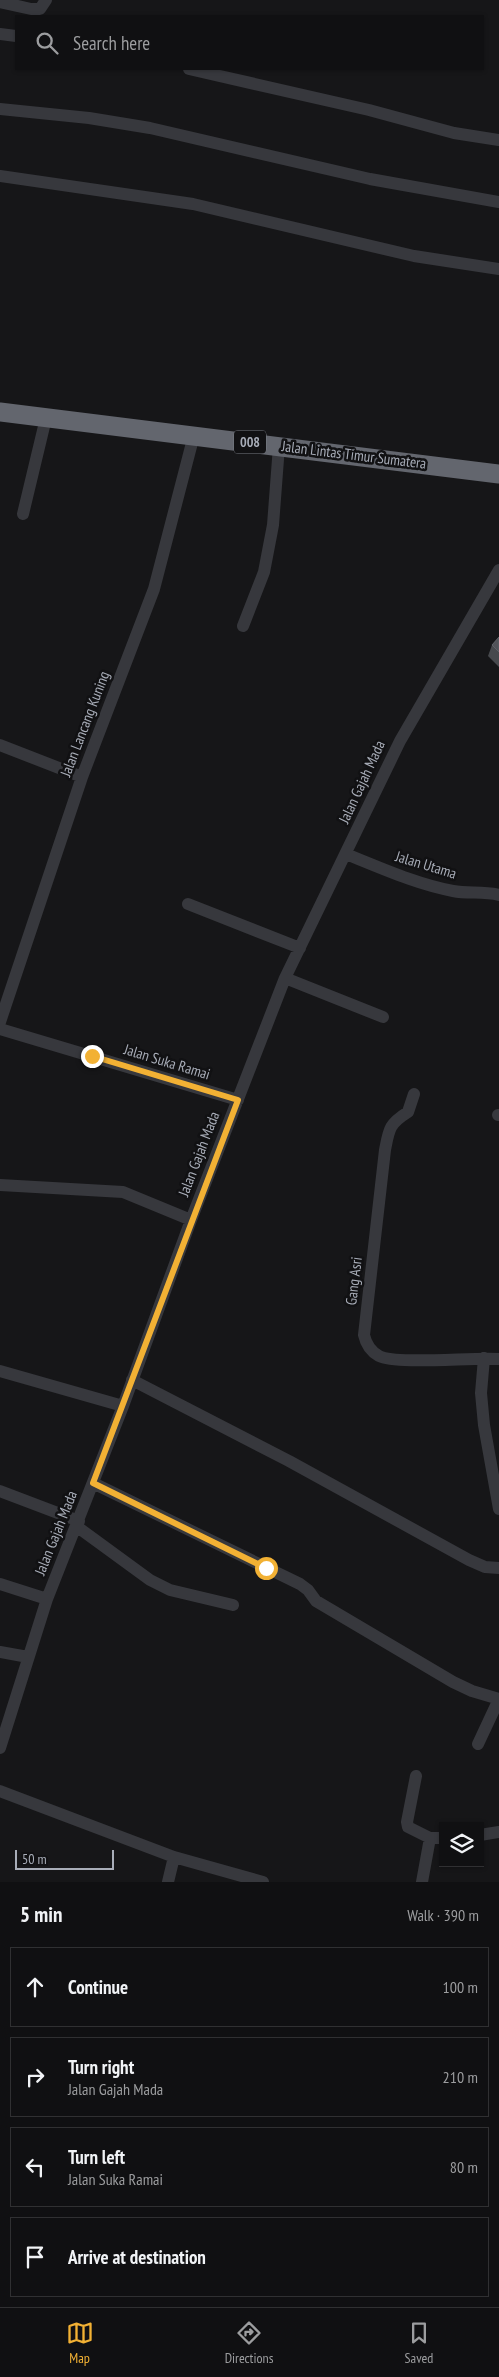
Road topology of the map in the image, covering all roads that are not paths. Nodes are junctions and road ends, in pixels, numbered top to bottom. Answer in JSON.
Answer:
{"nodes":[{"id":1,"x":46,"y":0,"type":"edge"},
{"id":2,"x":1,"y":1,"type":"edge"},
{"id":3,"x":23,"y":4,"type":"edge"},
{"id":4,"x":0,"y":34,"type":"edge"},
{"id":5,"x":15,"y":36,"type":"edge"},
{"id":6,"x":194,"y":70,"type":"edge"},
{"id":7,"x":0,"y":109,"type":"edge"},
{"id":8,"x":499,"y":140,"type":"edge"},
{"id":9,"x":0,"y":176,"type":"edge"},
{"id":10,"x":499,"y":202,"type":"edge"},
{"id":11,"x":499,"y":269,"type":"edge"},
{"id":12,"x":0,"y":412,"type":"edge"},
{"id":13,"x":46,"y":418,"type":"junction"},
{"id":14,"x":194,"y":435,"type":"junction"},
{"id":15,"x":279,"y":446,"type":"junction"},
{"id":16,"x":499,"y":474,"type":"edge"},
{"id":17,"x":23,"y":514,"type":"dead end"},
{"id":18,"x":499,"y":570,"type":"edge"},
{"id":19,"x":243,"y":626,"type":"dead end"},
{"id":20,"x":0,"y":746,"type":"edge"},
{"id":21,"x":82,"y":777,"type":"junction"},
{"id":22,"x":346,"y":854,"type":"junction"},
{"id":23,"x":499,"y":895,"type":"edge"},
{"id":24,"x":188,"y":904,"type":"dead end"},
{"id":25,"x":300,"y":948,"type":"junction"},
{"id":26,"x":285,"y":978,"type":"junction"},
{"id":27,"x":383,"y":1017,"type":"dead end"},
{"id":28,"x":0,"y":1022,"type":"edge"},
{"id":29,"x":0,"y":1029,"type":"edge"},
{"id":30,"x":414,"y":1094,"type":"dead end"},
{"id":31,"x":238,"y":1100,"type":"junction"},
{"id":32,"x":0,"y":1185,"type":"edge"},
{"id":33,"x":191,"y":1220,"type":"junction"},
{"id":34,"x":484,"y":1358,"type":"junction"},
{"id":35,"x":499,"y":1359,"type":"edge"},
{"id":36,"x":0,"y":1371,"type":"edge"},
{"id":37,"x":132,"y":1380,"type":"junction"},
{"id":38,"x":123,"y":1406,"type":"junction"},
{"id":39,"x":93,"y":1483,"type":"junction"},
{"id":40,"x":0,"y":1491,"type":"edge"},
{"id":41,"x":499,"y":1509,"type":"edge"},
{"id":42,"x":77,"y":1524,"type":"junction"},
{"id":43,"x":499,"y":1568,"type":"edge"},
{"id":44,"x":0,"y":1584,"type":"edge"},
{"id":45,"x":47,"y":1600,"type":"junction"},
{"id":46,"x":233,"y":1605,"type":"dead end"},
{"id":47,"x":0,"y":1652,"type":"edge"},
{"id":48,"x":28,"y":1657,"type":"junction"},
{"id":49,"x":478,"y":1744,"type":"dead end"},
{"id":50,"x":0,"y":1748,"type":"edge"},
{"id":51,"x":416,"y":1776,"type":"dead end"},
{"id":52,"x":0,"y":1791,"type":"edge"},
{"id":53,"x":499,"y":1832,"type":"edge"},
{"id":54,"x":484,"y":1834,"type":"edge"},
{"id":55,"x":436,"y":1838,"type":"edge"},
{"id":56,"x":174,"y":1857,"type":"junction"},
{"id":57,"x":168,"y":1882,"type":"edge"},
{"id":58,"x":263,"y":1882,"type":"edge"},
{"id":59,"x":422,"y":1882,"type":"edge"}],
"edges":[{"from":1,"to":3,"type":"street"},
{"from":2,"to":3,"type":"street"},
{"from":4,"to":5,"type":"street"},
{"from":6,"to":8,"type":"street"},
{"from":7,"to":10,"type":"street"},
{"from":9,"to":11,"type":"street"},
{"from":12,"to":13,"type":"highway","name":"Jalan Lintas Timur Sumatera","number":"008"},
{"from":13,"to":14,"type":"highway","name":"Jalan Lintas Timur Sumatera","number":"008"},
{"from":13,"to":17,"type":"street"},
{"from":14,"to":15,"type":"highway","name":"Jalan Lintas Timur Sumatera","number":"008"},
{"from":14,"to":21,"type":"street","name":"Jalan Lancang Kuning"},
{"from":15,"to":16,"type":"highway","name":"Jalan Lintas Timur Sumatera","number":"008"},
{"from":15,"to":19,"type":"street"},
{"from":18,"to":22,"type":"street","name":"Jalan Gajah Mada"},
{"from":20,"to":21,"type":"street"},
{"from":21,"to":28,"type":"street","name":"Jalan Lancang Kuning"},
{"from":22,"to":23,"type":"street","name":"Jalan Utama"},
{"from":22,"to":25,"type":"street","name":"Jalan Gajah Mada"},
{"from":24,"to":25,"type":"street"},
{"from":25,"to":26,"type":"street","name":"Jalan Gajah Mada"},
{"from":26,"to":27,"type":"street"},
{"from":26,"to":31,"type":"street","name":"Jalan Gajah Mada"},
{"from":29,"to":31,"type":"street","name":"Jalan Suka Ramai"},
{"from":30,"to":34,"type":"street","name":"Gang Asri"},
{"from":31,"to":33,"type":"street","name":"Jalan Gajah Mada"},
{"from":32,"to":33,"type":"street"},
{"from":33,"to":37,"type":"street","name":"Jalan Gajah Mada"},
{"from":34,"to":35,"type":"street","name":"Gang Asri"},
{"from":34,"to":41,"type":"street"},
{"from":36,"to":38,"type":"street"},
{"from":37,"to":38,"type":"street","name":"Jalan Gajah Mada"},
{"from":37,"to":43,"type":"street"},
{"from":38,"to":39,"type":"street","name":"Jalan Gajah Mada"},
{"from":39,"to":42,"type":"street","name":"Jalan Gajah Mada"},
{"from":39,"to":49,"type":"street"},
{"from":40,"to":42,"type":"street"},
{"from":42,"to":45,"type":"street","name":"Jalan Gajah Mada"},
{"from":42,"to":46,"type":"street"},
{"from":44,"to":45,"type":"street"},
{"from":45,"to":48,"type":"street","name":"Jalan Gajah Mada"},
{"from":47,"to":48,"type":"street"},
{"from":48,"to":50,"type":"street","name":"Jalan Gajah Mada"},
{"from":51,"to":55,"type":"street"},
{"from":52,"to":56,"type":"street"},
{"from":53,"to":54,"type":"street"},
{"from":55,"to":59,"type":"street"},
{"from":56,"to":57,"type":"street"},
{"from":56,"to":58,"type":"street"}]}
